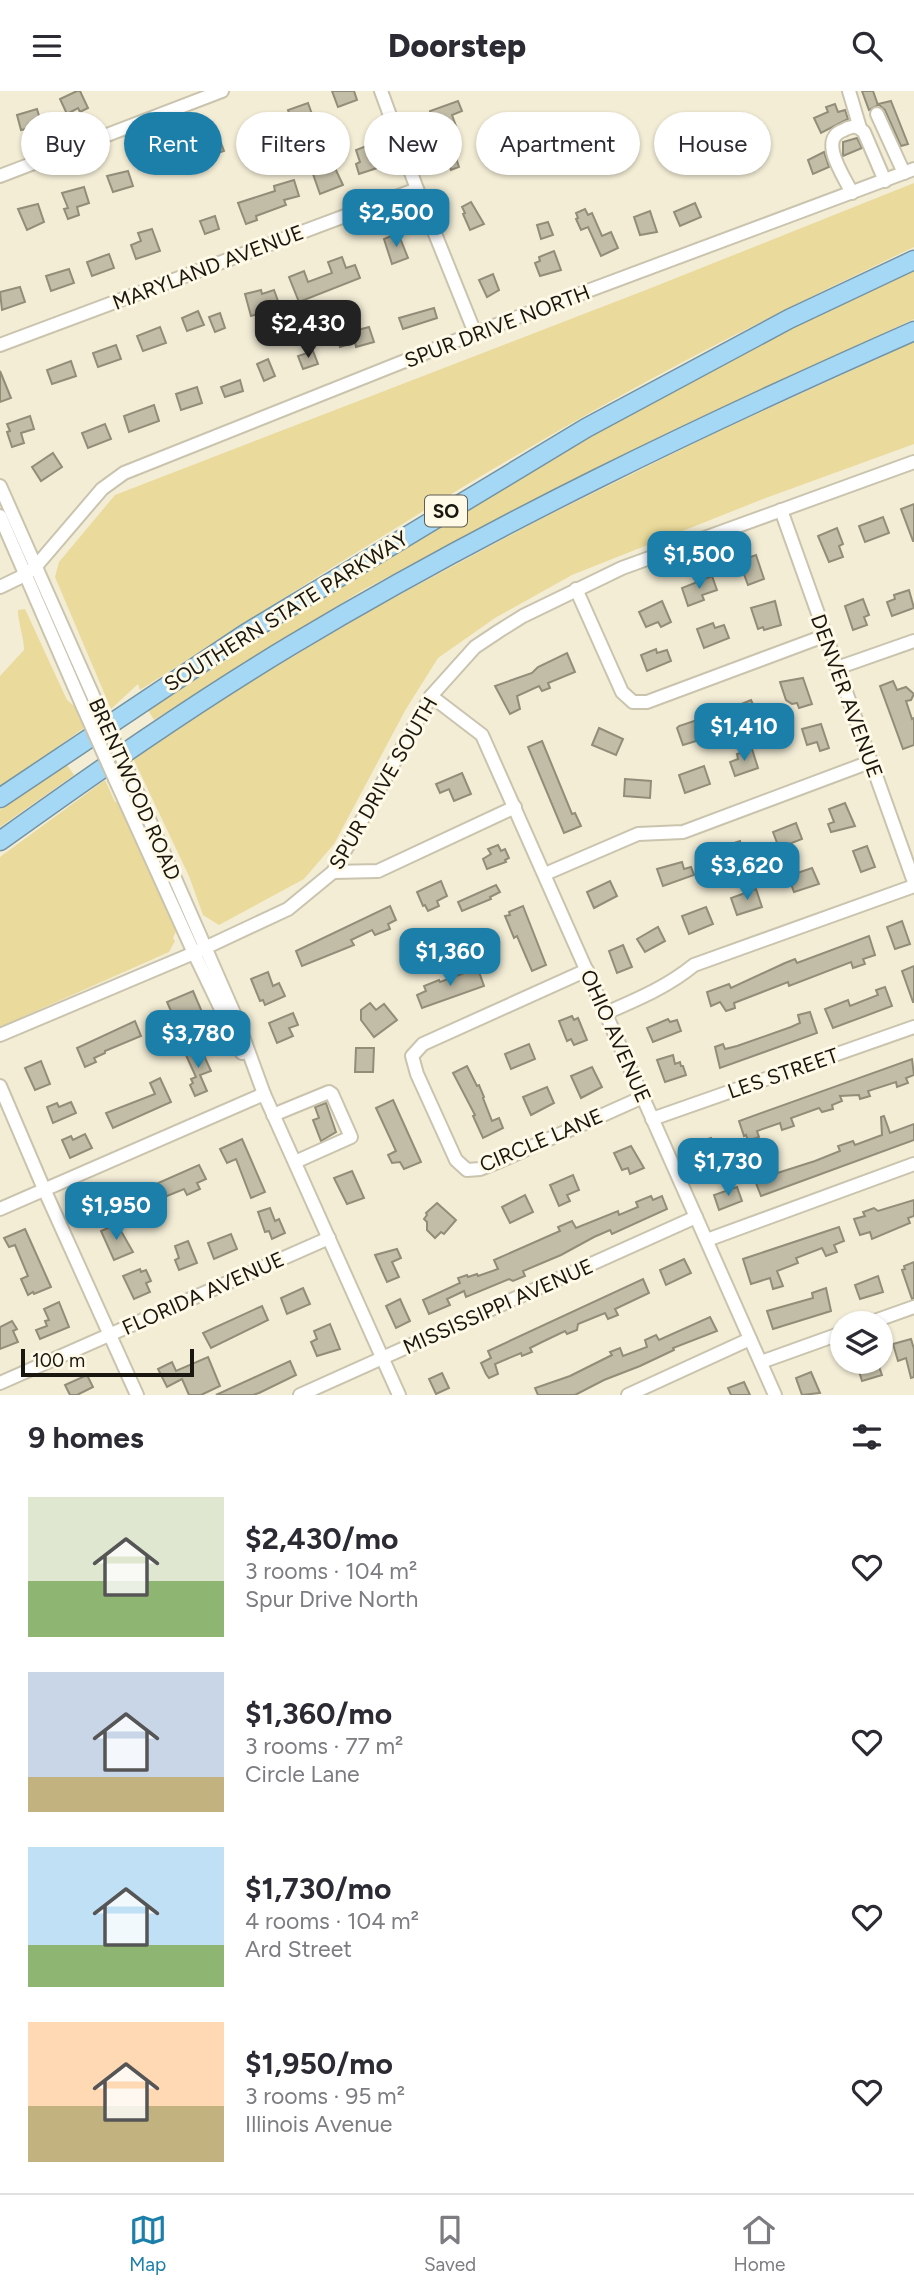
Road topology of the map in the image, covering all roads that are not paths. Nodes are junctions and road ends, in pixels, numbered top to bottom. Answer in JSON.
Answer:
{"nodes":[{"id":1,"x":222,"y":91,"type":"edge"},
{"id":2,"x":381,"y":91,"type":"edge"},
{"id":3,"x":849,"y":91,"type":"edge"},
{"id":4,"x":877,"y":114,"type":"dead end"},
{"id":5,"x":860,"y":128,"type":"junction"},
{"id":6,"x":909,"y":171,"type":"edge"},
{"id":7,"x":0,"y":176,"type":"edge"},
{"id":8,"x":885,"y":180,"type":"junction"},
{"id":9,"x":417,"y":188,"type":"junction"},
{"id":10,"x":852,"y":194,"type":"junction"},
{"id":11,"x":914,"y":260,"type":"edge"},
{"id":12,"x":914,"y":331,"type":"edge"},
{"id":13,"x":475,"y":333,"type":"junction"},
{"id":14,"x":0,"y":345,"type":"edge"},
{"id":15,"x":914,"y":462,"type":"edge"},
{"id":16,"x":0,"y":486,"type":"edge"},
{"id":17,"x":781,"y":510,"type":"junction"},
{"id":18,"x":0,"y":516,"type":"edge"},
{"id":19,"x":37,"y":565,"type":"junction"},
{"id":20,"x":25,"y":575,"type":"junction"},
{"id":21,"x":0,"y":587,"type":"edge"},
{"id":22,"x":576,"y":589,"type":"junction"},
{"id":23,"x":824,"y":636,"type":"junction"},
{"id":24,"x":914,"y":641,"type":"edge"},
{"id":25,"x":837,"y":668,"type":"junction"},
{"id":26,"x":431,"y":696,"type":"junction"},
{"id":27,"x":870,"y":762,"type":"junction"},
{"id":28,"x":0,"y":798,"type":"edge"},
{"id":29,"x":515,"y":807,"type":"junction"},
{"id":30,"x":0,"y":841,"type":"edge"},
{"id":31,"x":333,"y":872,"type":"junction"},
{"id":32,"x":545,"y":874,"type":"junction"},
{"id":33,"x":914,"y":884,"type":"edge"},
{"id":34,"x":199,"y":950,"type":"junction"},
{"id":35,"x":587,"y":970,"type":"junction"},
{"id":36,"x":606,"y":1013,"type":"junction"},
{"id":37,"x":914,"y":1027,"type":"edge"},
{"id":38,"x":0,"y":1035,"type":"edge"},
{"id":39,"x":0,"y":1086,"type":"edge"},
{"id":40,"x":264,"y":1094,"type":"junction"},
{"id":41,"x":643,"y":1097,"type":"junction"},
{"id":42,"x":273,"y":1115,"type":"junction"},
{"id":43,"x":652,"y":1119,"type":"junction"},
{"id":44,"x":295,"y":1162,"type":"junction"},
{"id":45,"x":914,"y":1164,"type":"edge"},
{"id":46,"x":44,"y":1189,"type":"junction"},
{"id":47,"x":0,"y":1209,"type":"edge"},
{"id":48,"x":696,"y":1217,"type":"junction"},
{"id":49,"x":329,"y":1238,"type":"junction"},
{"id":50,"x":707,"y":1240,"type":"junction"},
{"id":51,"x":914,"y":1307,"type":"edge"},
{"id":52,"x":893,"y":1314,"type":"edge"},
{"id":53,"x":109,"y":1334,"type":"junction"},
{"id":54,"x":830,"y":1337,"type":"edge"},
{"id":55,"x":750,"y":1339,"type":"junction"},
{"id":56,"x":382,"y":1358,"type":"junction"},
{"id":57,"x":761,"y":1362,"type":"junction"},
{"id":58,"x":0,"y":1383,"type":"edge"},
{"id":59,"x":137,"y":1395,"type":"edge"},
{"id":60,"x":300,"y":1395,"type":"edge"},
{"id":61,"x":399,"y":1395,"type":"edge"},
{"id":62,"x":628,"y":1395,"type":"edge"},
{"id":63,"x":775,"y":1395,"type":"edge"}],
"edges":[{"from":1,"to":7,"type":"street"},
{"from":2,"to":9,"type":"street"},
{"from":3,"to":5,"type":"street"},
{"from":4,"to":6,"type":"street"},
{"from":5,"to":8,"type":"street"},
{"from":5,"to":10,"type":"street"},
{"from":6,"to":8,"type":"street","name":"SPUR DRIVE NORTH"},
{"from":8,"to":10,"type":"street","name":"SPUR DRIVE NORTH"},
{"from":9,"to":13,"type":"street"},
{"from":9,"to":14,"type":"street","name":"MARYLAND AVENUE"},
{"from":10,"to":13,"type":"street","name":"SPUR DRIVE NORTH"},
{"from":11,"to":28,"type":"highway","name":"SOUTHERN STATE PARKWAY","number":"SO"},
{"from":12,"to":30,"type":"highway","name":"SOUTHERN STATE PARKWAY","number":"SO"},
{"from":13,"to":19,"type":"street","name":"SPUR DRIVE NORTH"},
{"from":15,"to":17,"type":"street","name":"SPUR DRIVE SOUTH"},
{"from":16,"to":19,"type":"street","name":"BRENTWOOD ROAD"},
{"from":17,"to":22,"type":"street","name":"SPUR DRIVE SOUTH"},
{"from":17,"to":23,"type":"street","name":"DENVER AVENUE"},
{"from":18,"to":20,"type":"street","name":"BRENTWOOD ROAD"},
{"from":19,"to":20,"type":"street","name":"SPUR DRIVE NORTH"},
{"from":19,"to":34,"type":"street","name":"BRENTWOOD ROAD","bridge":true},
{"from":20,"to":21,"type":"street","name":"SPUR DRIVE NORTH"},
{"from":20,"to":34,"type":"street","name":"BRENTWOOD ROAD","bridge":true},
{"from":22,"to":23,"type":"street"},
{"from":22,"to":26,"type":"street","name":"SPUR DRIVE SOUTH"},
{"from":23,"to":25,"type":"street","name":"DENVER AVENUE"},
{"from":24,"to":25,"type":"street"},
{"from":25,"to":27,"type":"street","name":"DENVER AVENUE"},
{"from":26,"to":29,"type":"street","name":"OHIO AVENUE"},
{"from":26,"to":31,"type":"street","name":"SPUR DRIVE SOUTH"},
{"from":27,"to":32,"type":"street"},
{"from":27,"to":33,"type":"street","name":"DENVER AVENUE"},
{"from":29,"to":31,"type":"street"},
{"from":29,"to":32,"type":"street","name":"OHIO AVENUE"},
{"from":31,"to":34,"type":"street","name":"SPUR DRIVE SOUTH"},
{"from":32,"to":35,"type":"street","name":"OHIO AVENUE"},
{"from":33,"to":36,"type":"street"},
{"from":34,"to":38,"type":"street","name":"SPUR DRIVE SOUTH"},
{"from":34,"to":40,"type":"street","name":"BRENTWOOD ROAD"},
{"from":35,"to":36,"type":"street","name":"OHIO AVENUE"},
{"from":35,"to":41,"type":"street","name":"CIRCLE LANE"},
{"from":36,"to":41,"type":"street","name":"OHIO AVENUE"},
{"from":37,"to":43,"type":"street","name":"LES STREET"},
{"from":39,"to":46,"type":"street"},
{"from":40,"to":42,"type":"street","name":"BRENTWOOD ROAD"},
{"from":40,"to":46,"type":"street"},
{"from":41,"to":43,"type":"street","name":"OHIO AVENUE"},
{"from":42,"to":44,"type":"street","name":"BRENTWOOD ROAD"},
{"from":42,"to":44,"type":"street"},
{"from":43,"to":48,"type":"street","name":"OHIO AVENUE"},
{"from":44,"to":49,"type":"street","name":"BRENTWOOD ROAD"},
{"from":45,"to":50,"type":"street"},
{"from":46,"to":47,"type":"street"},
{"from":46,"to":53,"type":"street"},
{"from":48,"to":50,"type":"street","name":"OHIO AVENUE"},
{"from":48,"to":56,"type":"street","name":"MISSISSIPPI AVENUE"},
{"from":49,"to":53,"type":"street","name":"FLORIDA AVENUE"},
{"from":49,"to":56,"type":"street","name":"BRENTWOOD ROAD"},
{"from":50,"to":55,"type":"street","name":"OHIO AVENUE"},
{"from":51,"to":52,"type":"street"},
{"from":53,"to":58,"type":"street","name":"FLORIDA AVENUE"},
{"from":53,"to":59,"type":"street"},
{"from":54,"to":57,"type":"street"},
{"from":55,"to":57,"type":"street","name":"OHIO AVENUE"},
{"from":55,"to":62,"type":"street"},
{"from":56,"to":60,"type":"street","name":"MISSISSIPPI AVENUE"},
{"from":56,"to":61,"type":"street","name":"BRENTWOOD ROAD"},
{"from":57,"to":63,"type":"street","name":"OHIO AVENUE"}]}
